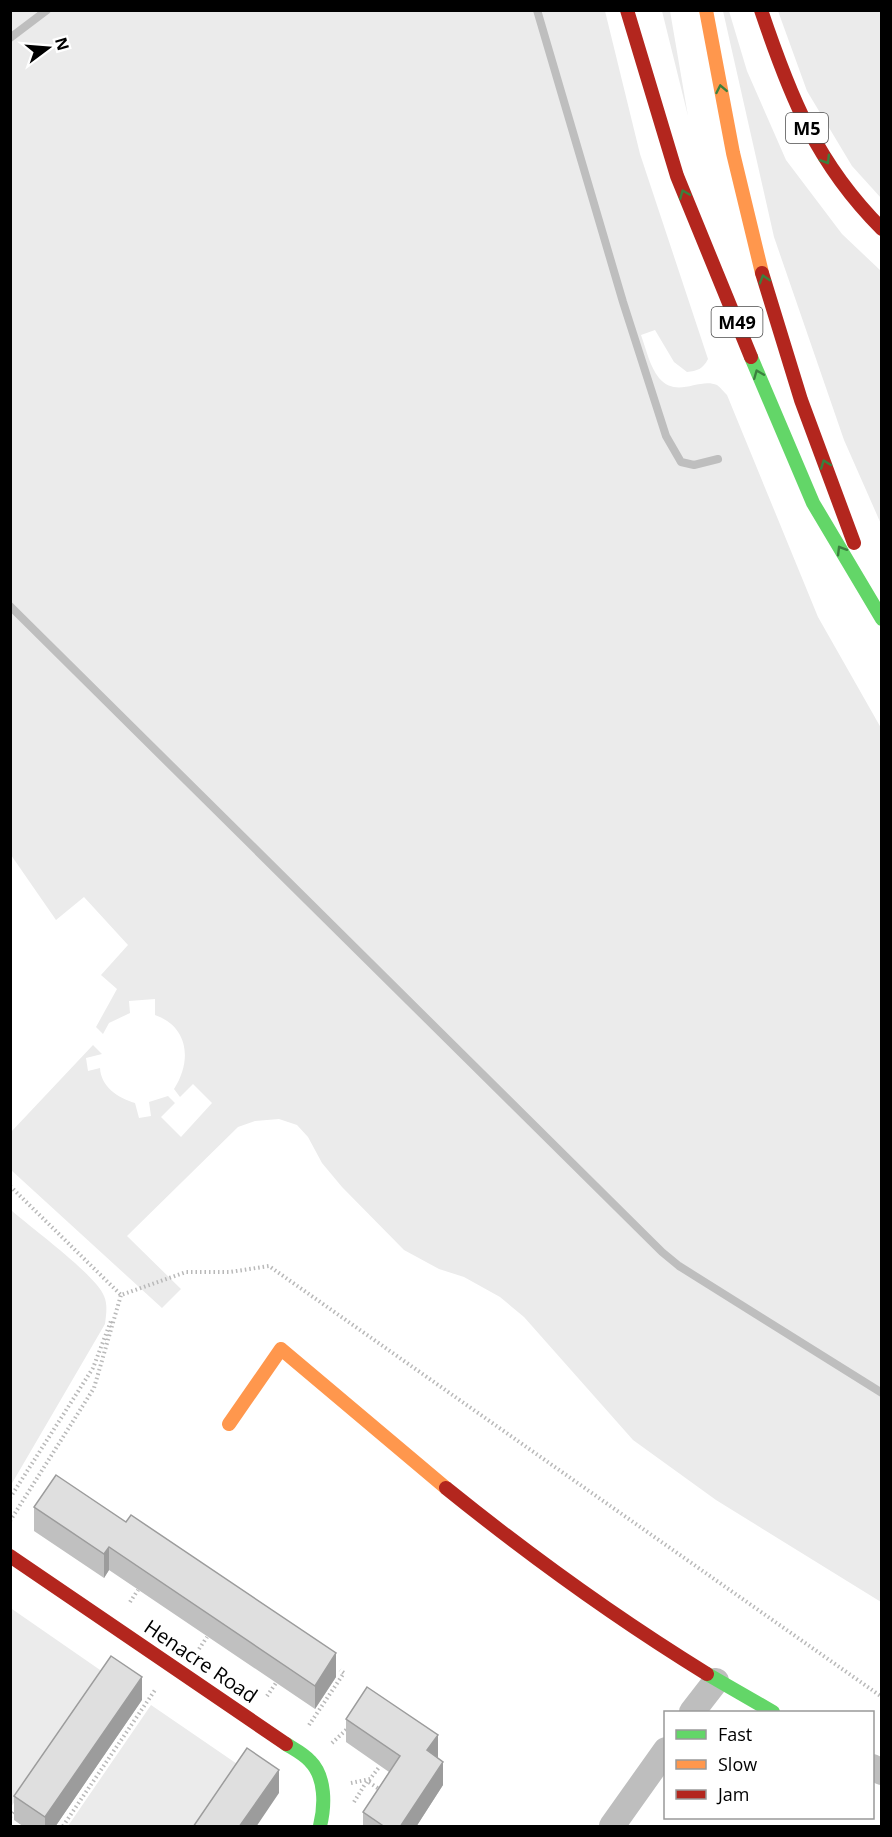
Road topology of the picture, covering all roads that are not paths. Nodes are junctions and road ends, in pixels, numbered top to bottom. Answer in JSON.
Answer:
{"nodes":[{"id":1,"x":627,"y":10,"type":"edge"},
{"id":2,"x":706,"y":10,"type":"edge"},
{"id":3,"x":761,"y":10,"type":"edge"},
{"id":4,"x":882,"y":229,"type":"edge"},
{"id":5,"x":882,"y":618,"type":"edge"},
{"id":6,"x":229,"y":1424,"type":"dead end"},
{"id":7,"x":10,"y":1556,"type":"edge"},
{"id":8,"x":716,"y":1681,"type":"junction"},
{"id":9,"x":694,"y":1711,"type":"edge"},
{"id":10,"x":769,"y":1711,"type":"edge"},
{"id":11,"x":664,"y":1752,"type":"edge"},
{"id":12,"x":320,"y":1827,"type":"edge"},
{"id":13,"x":612,"y":1827,"type":"edge"}],
"edges":[{"from":5,"to":1,"type":"main road","number":"M49","one_way":true},
{"from":5,"to":2,"type":"main road","one_way":true},
{"from":3,"to":4,"type":"main road","number":"M5","one_way":true},
{"from":6,"to":8,"type":"main road"},
{"from":7,"to":12,"type":"main road","name":"Henacre Road"},
{"from":8,"to":9,"type":"street"},
{"from":8,"to":10,"type":"main road"},
{"from":11,"to":13,"type":"street"}]}
